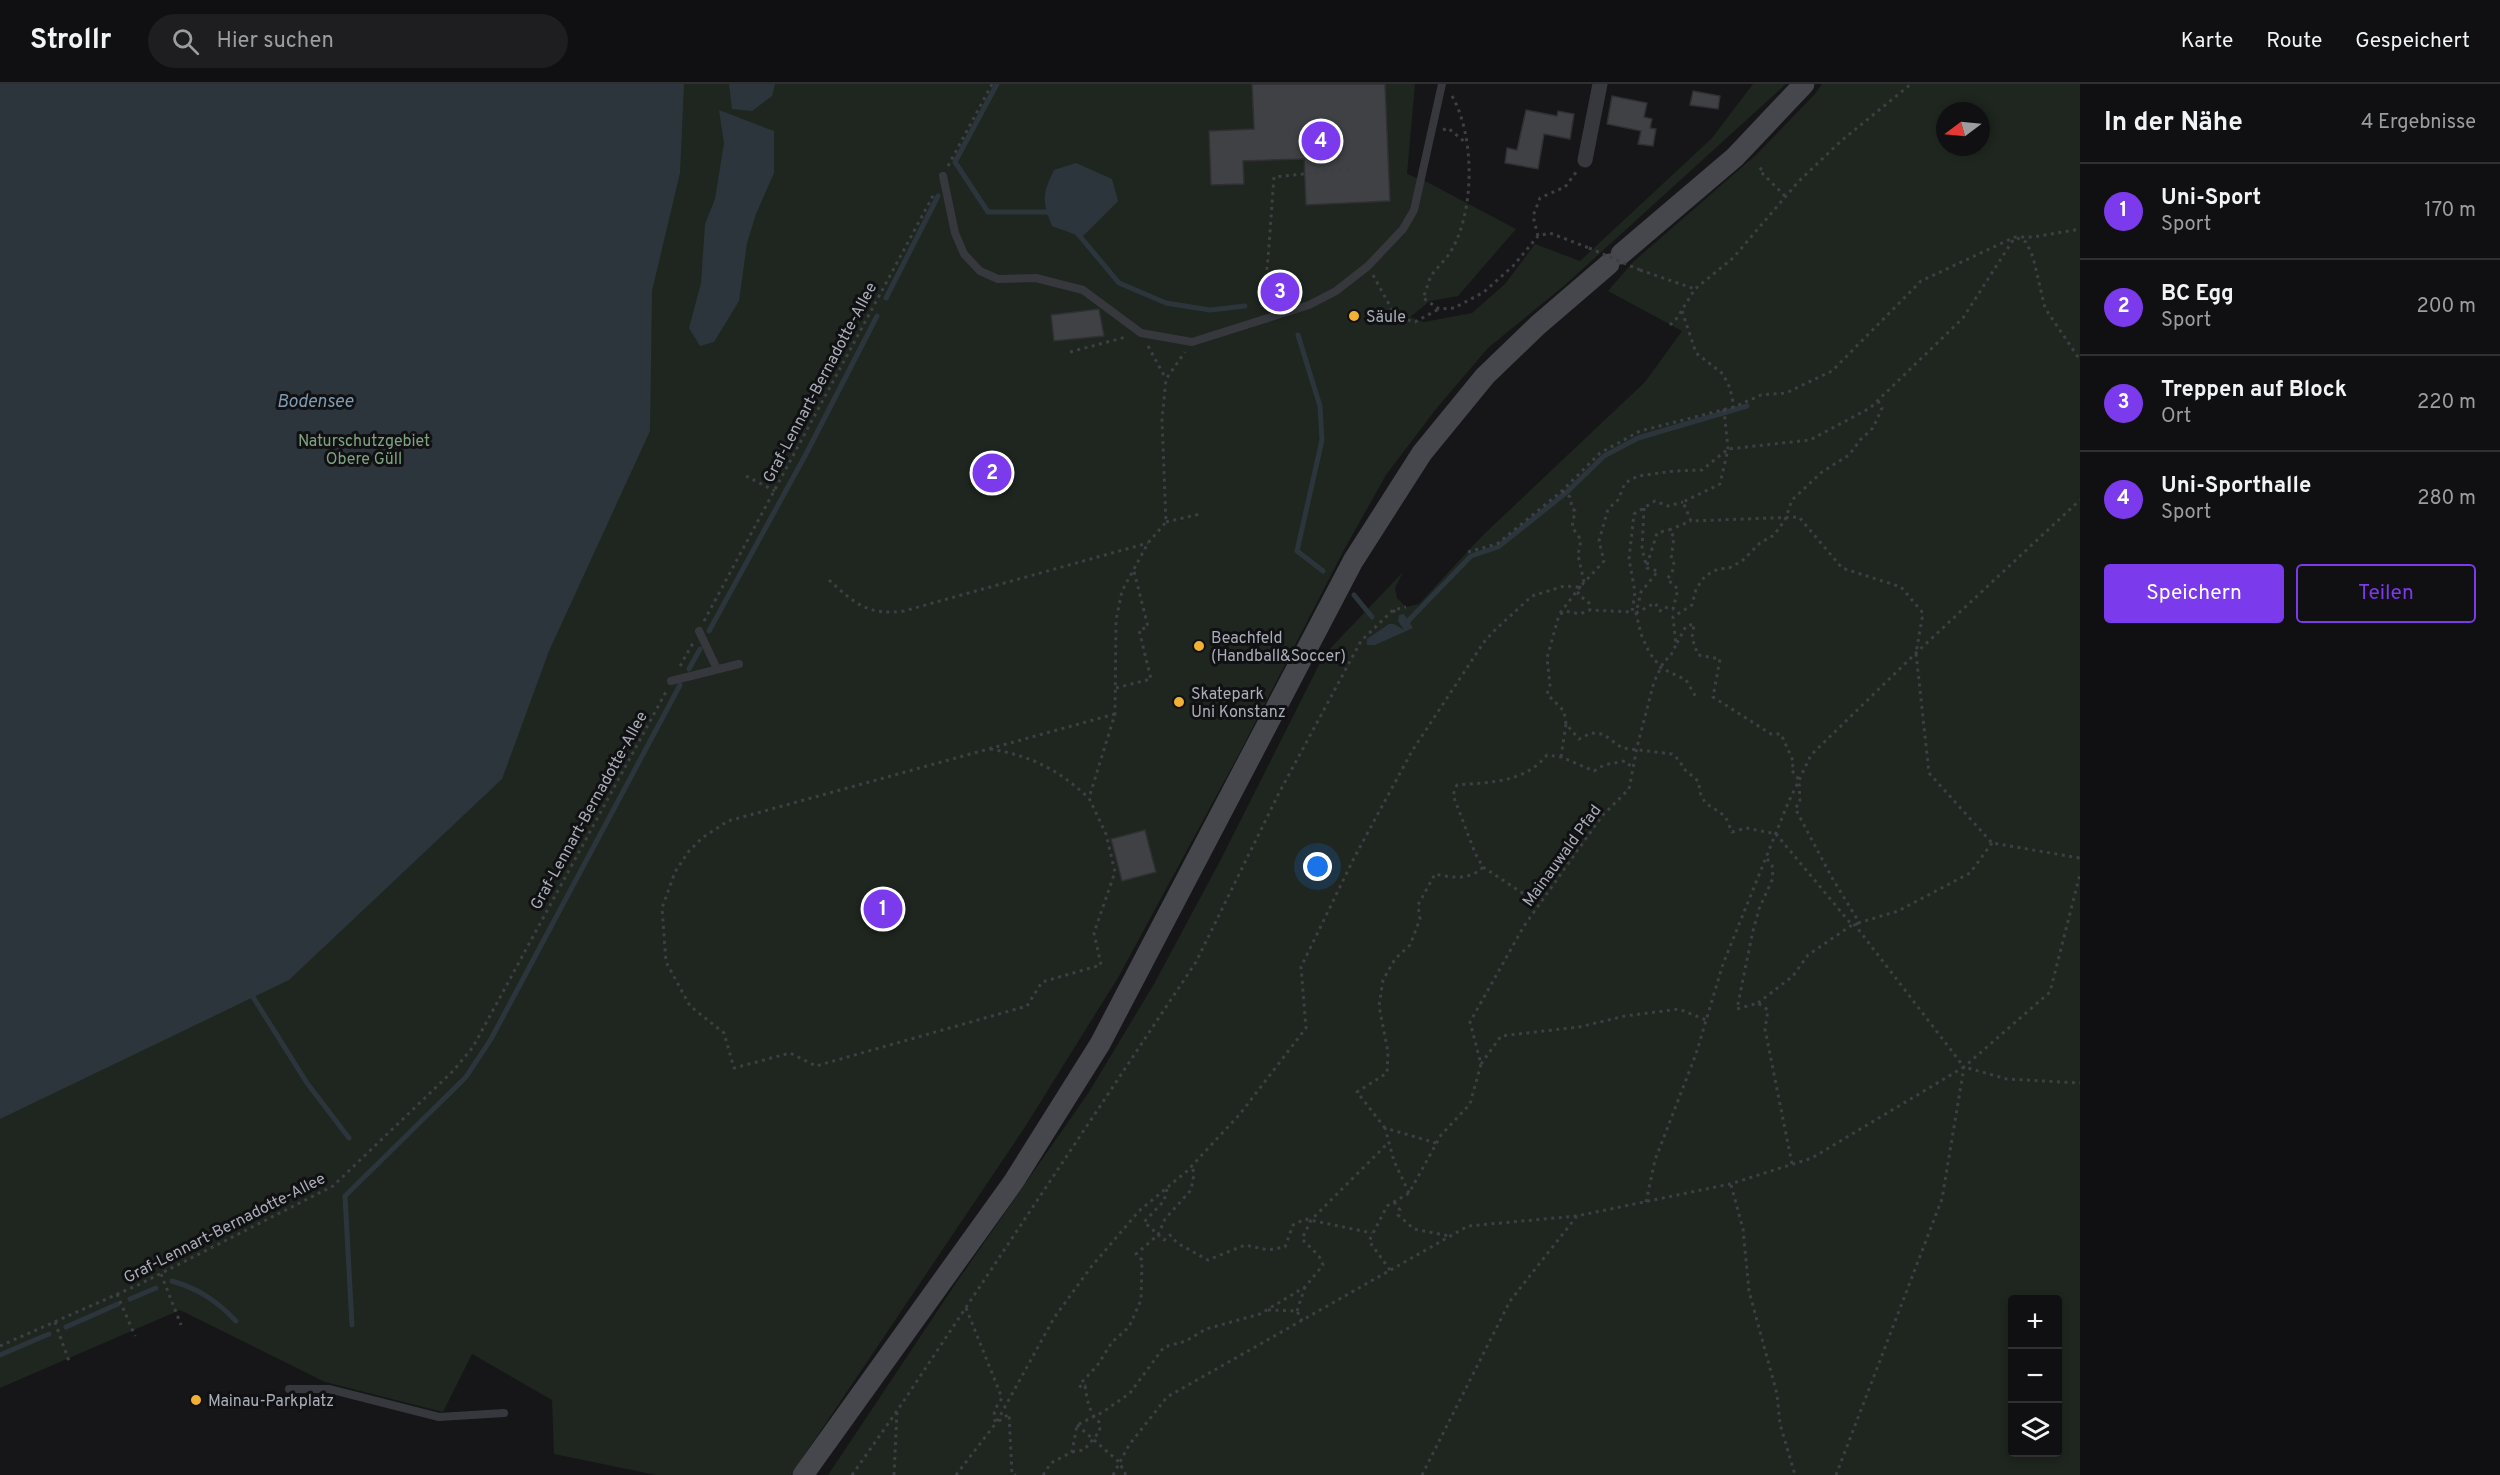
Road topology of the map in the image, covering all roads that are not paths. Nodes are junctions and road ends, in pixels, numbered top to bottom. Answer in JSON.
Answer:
{"nodes":[{"id":1,"x":1442,"y":84,"type":"edge"},
{"id":2,"x":1600,"y":84,"type":"edge"},
{"id":3,"x":1804,"y":84,"type":"edge"},
{"id":4,"x":1585,"y":160,"type":"road end"},
{"id":5,"x":943,"y":176,"type":"road end"},
{"id":6,"x":699,"y":631,"type":"road end"},
{"id":7,"x":739,"y":664,"type":"dead end"},
{"id":8,"x":717,"y":669,"type":"junction"},
{"id":9,"x":672,"y":681,"type":"road end"},
{"id":10,"x":289,"y":1389,"type":"dead end"},
{"id":11,"x":504,"y":1413,"type":"dead end"},
{"id":12,"x":803,"y":1475,"type":"edge"}],
"edges":[{"from":1,"to":5,"type":"lane"},
{"from":2,"to":4,"type":"street"},
{"from":3,"to":12,"type":"main road"},
{"from":6,"to":8,"type":"lane"},
{"from":7,"to":8,"type":"lane"},
{"from":8,"to":9,"type":"lane"},
{"from":10,"to":11,"type":"lane"}]}
